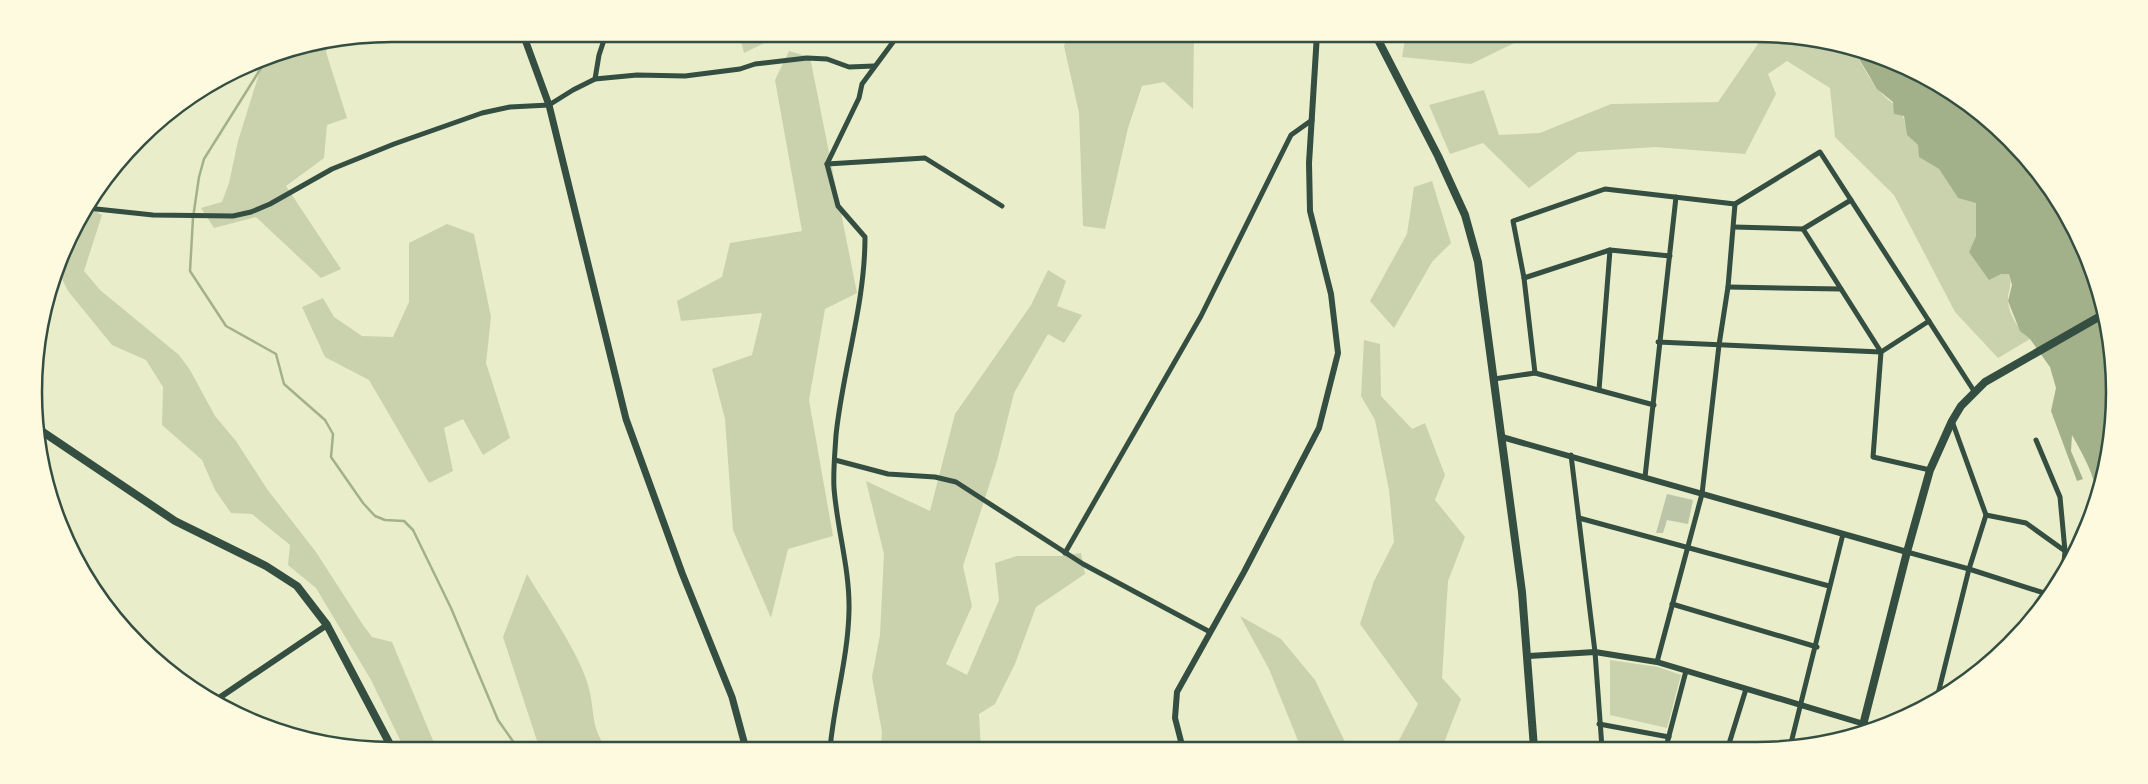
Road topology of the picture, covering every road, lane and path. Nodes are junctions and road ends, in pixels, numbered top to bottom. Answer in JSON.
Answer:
{"nodes":[{"id":1,"x":527,"y":42,"type":"edge"},
{"id":2,"x":603,"y":42,"type":"edge"},
{"id":3,"x":893,"y":42,"type":"edge"},
{"id":4,"x":1317,"y":42,"type":"edge"},
{"id":5,"x":1379,"y":42,"type":"edge"},
{"id":6,"x":874,"y":66,"type":"junction"},
{"id":7,"x":596,"y":79,"type":"junction"},
{"id":8,"x":549,"y":105,"type":"junction"},
{"id":9,"x":1312,"y":120,"type":"junction"},
{"id":10,"x":827,"y":164,"type":"junction"},
{"id":11,"x":1676,"y":197,"type":"junction"},
{"id":12,"x":1851,"y":200,"type":"junction"},
{"id":13,"x":1735,"y":204,"type":"junction"},
{"id":14,"x":1002,"y":206,"type":"dead end"},
{"id":15,"x":94,"y":209,"type":"edge"},
{"id":16,"x":1734,"y":227,"type":"junction"},
{"id":17,"x":1803,"y":229,"type":"junction"},
{"id":18,"x":1610,"y":250,"type":"junction"},
{"id":19,"x":1670,"y":256,"type":"junction"},
{"id":20,"x":1524,"y":278,"type":"junction"},
{"id":21,"x":1728,"y":287,"type":"junction"},
{"id":22,"x":1841,"y":289,"type":"junction"},
{"id":23,"x":2098,"y":318,"type":"edge"},
{"id":24,"x":1929,"y":321,"type":"junction"},
{"id":25,"x":1658,"y":342,"type":"junction"},
{"id":26,"x":1719,"y":345,"type":"junction"},
{"id":27,"x":1881,"y":352,"type":"junction"},
{"id":28,"x":1535,"y":373,"type":"junction"},
{"id":29,"x":1494,"y":379,"type":"junction"},
{"id":30,"x":1599,"y":390,"type":"junction"},
{"id":31,"x":1974,"y":391,"type":"junction"},
{"id":32,"x":1654,"y":405,"type":"junction"},
{"id":33,"x":1952,"y":421,"type":"junction"},
{"id":34,"x":45,"y":433,"type":"edge"},
{"id":35,"x":1502,"y":436,"type":"junction"},
{"id":36,"x":2036,"y":440,"type":"dead end"},
{"id":37,"x":1571,"y":455,"type":"junction"},
{"id":38,"x":834,"y":460,"type":"junction"},
{"id":39,"x":1930,"y":470,"type":"junction"},
{"id":40,"x":1645,"y":477,"type":"junction"},
{"id":41,"x":1702,"y":494,"type":"junction"},
{"id":42,"x":1986,"y":514,"type":"junction"},
{"id":43,"x":1579,"y":518,"type":"junction"},
{"id":44,"x":1843,"y":534,"type":"junction"},
{"id":45,"x":1688,"y":548,"type":"junction"},
{"id":46,"x":2065,"y":551,"type":"junction"},
{"id":47,"x":1907,"y":552,"type":"junction"},
{"id":48,"x":1065,"y":553,"type":"junction"},
{"id":49,"x":2065,"y":556,"type":"edge"},
{"id":50,"x":1969,"y":569,"type":"junction"},
{"id":51,"x":1829,"y":586,"type":"junction"},
{"id":52,"x":2042,"y":592,"type":"edge"},
{"id":53,"x":1672,"y":604,"type":"junction"},
{"id":54,"x":327,"y":624,"type":"junction"},
{"id":55,"x":1210,"y":632,"type":"junction"},
{"id":56,"x":1816,"y":647,"type":"junction"},
{"id":57,"x":1595,"y":652,"type":"junction"},
{"id":58,"x":1529,"y":656,"type":"junction"},
{"id":59,"x":1657,"y":662,"type":"junction"},
{"id":60,"x":1686,"y":671,"type":"junction"},
{"id":61,"x":1746,"y":689,"type":"junction"},
{"id":62,"x":1940,"y":690,"type":"edge"},
{"id":63,"x":221,"y":697,"type":"edge"},
{"id":64,"x":1802,"y":705,"type":"junction"},
{"id":65,"x":1600,"y":724,"type":"junction"},
{"id":66,"x":1863,"y":724,"type":"edge"},
{"id":67,"x":1861,"y":725,"type":"edge"},
{"id":68,"x":1669,"y":737,"type":"junction"},
{"id":69,"x":1792,"y":740,"type":"edge"},
{"id":70,"x":389,"y":742,"type":"edge"},
{"id":71,"x":744,"y":742,"type":"edge"},
{"id":72,"x":831,"y":742,"type":"edge"},
{"id":73,"x":1181,"y":742,"type":"edge"},
{"id":74,"x":1534,"y":742,"type":"edge"},
{"id":75,"x":1602,"y":742,"type":"edge"},
{"id":76,"x":1668,"y":742,"type":"edge"},
{"id":77,"x":1730,"y":742,"type":"edge"}],
"edges":[{"from":1,"to":8,"type":"main road"},
{"from":2,"to":7,"type":"street"},
{"from":3,"to":6,"type":"street"},
{"from":4,"to":9,"type":"street"},
{"from":5,"to":29,"type":"highway"},
{"from":6,"to":7,"type":"street"},
{"from":6,"to":10,"type":"street"},
{"from":7,"to":8,"type":"street"},
{"from":8,"to":15,"type":"street"},
{"from":8,"to":71,"type":"main road"},
{"from":9,"to":48,"type":"street"},
{"from":9,"to":55,"type":"street"},
{"from":10,"to":14,"type":"street"},
{"from":10,"to":38,"type":"street"},
{"from":11,"to":13,"type":"street"},
{"from":11,"to":19,"type":"street"},
{"from":11,"to":20,"type":"street"},
{"from":12,"to":13,"type":"street"},
{"from":12,"to":17,"type":"street"},
{"from":12,"to":24,"type":"street"},
{"from":13,"to":16,"type":"street"},
{"from":16,"to":17,"type":"street"},
{"from":16,"to":21,"type":"street"},
{"from":17,"to":22,"type":"street"},
{"from":18,"to":19,"type":"street"},
{"from":18,"to":20,"type":"street"},
{"from":18,"to":30,"type":"street"},
{"from":19,"to":25,"type":"street"},
{"from":20,"to":28,"type":"street"},
{"from":21,"to":22,"type":"street"},
{"from":21,"to":26,"type":"street"},
{"from":22,"to":27,"type":"street"},
{"from":23,"to":31,"type":"highway"},
{"from":24,"to":27,"type":"street"},
{"from":24,"to":31,"type":"street"},
{"from":25,"to":26,"type":"street"},
{"from":25,"to":32,"type":"street"},
{"from":26,"to":27,"type":"street"},
{"from":26,"to":41,"type":"street"},
{"from":27,"to":39,"type":"street"},
{"from":28,"to":29,"type":"street"},
{"from":28,"to":30,"type":"street"},
{"from":29,"to":35,"type":"highway"},
{"from":30,"to":32,"type":"street"},
{"from":31,"to":33,"type":"highway"},
{"from":32,"to":40,"type":"street"},
{"from":33,"to":39,"type":"highway"},
{"from":33,"to":42,"type":"street"},
{"from":34,"to":54,"type":"highway"},
{"from":35,"to":37,"type":"street"},
{"from":35,"to":58,"type":"highway"},
{"from":36,"to":46,"type":"street"},
{"from":37,"to":40,"type":"street"},
{"from":37,"to":43,"type":"street"},
{"from":38,"to":48,"type":"street"},
{"from":38,"to":72,"type":"street"},
{"from":39,"to":47,"type":"highway"},
{"from":40,"to":41,"type":"street"},
{"from":41,"to":44,"type":"street"},
{"from":41,"to":45,"type":"street"},
{"from":42,"to":46,"type":"street"},
{"from":42,"to":50,"type":"street"},
{"from":43,"to":45,"type":"street"},
{"from":43,"to":57,"type":"street"},
{"from":44,"to":47,"type":"street"},
{"from":44,"to":51,"type":"street"},
{"from":45,"to":51,"type":"street"},
{"from":45,"to":53,"type":"street"},
{"from":46,"to":49,"type":"street"},
{"from":47,"to":50,"type":"street"},
{"from":47,"to":66,"type":"highway"},
{"from":48,"to":55,"type":"street"},
{"from":50,"to":52,"type":"street"},
{"from":50,"to":62,"type":"street"},
{"from":51,"to":56,"type":"street"},
{"from":53,"to":56,"type":"street"},
{"from":53,"to":59,"type":"street"},
{"from":54,"to":63,"type":"street"},
{"from":54,"to":70,"type":"highway"},
{"from":55,"to":73,"type":"street"},
{"from":56,"to":64,"type":"street"},
{"from":57,"to":58,"type":"street"},
{"from":57,"to":59,"type":"street"},
{"from":57,"to":65,"type":"street"},
{"from":58,"to":74,"type":"highway"},
{"from":59,"to":60,"type":"street"},
{"from":60,"to":61,"type":"street"},
{"from":60,"to":68,"type":"street"},
{"from":61,"to":64,"type":"street"},
{"from":61,"to":77,"type":"street"},
{"from":64,"to":67,"type":"street"},
{"from":64,"to":69,"type":"street"},
{"from":65,"to":68,"type":"street"},
{"from":65,"to":75,"type":"street"},
{"from":68,"to":76,"type":"street"}]}
